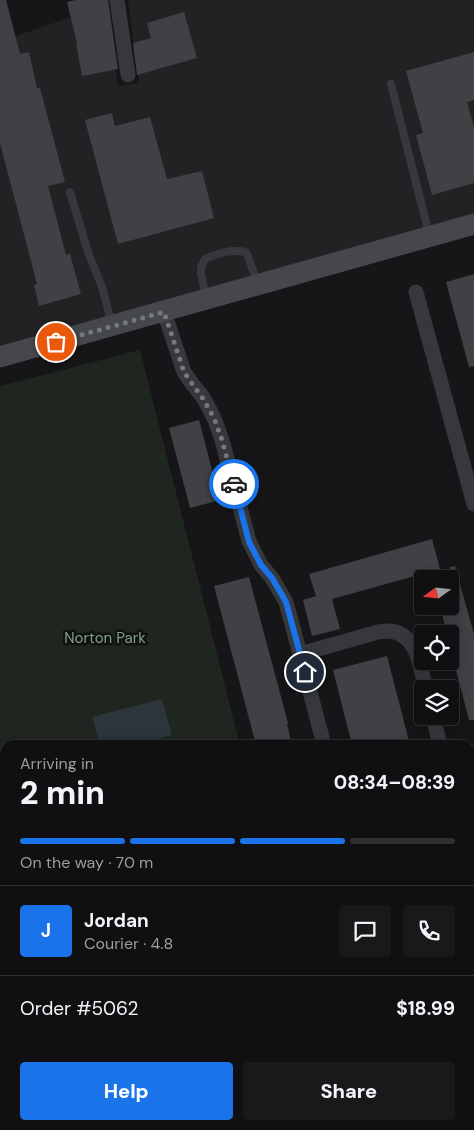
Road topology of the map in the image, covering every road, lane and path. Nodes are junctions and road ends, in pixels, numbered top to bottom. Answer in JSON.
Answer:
{"nodes":[{"id":1,"x":117,"y":0,"type":"edge"},
{"id":2,"x":128,"y":74,"type":"dead end"},
{"id":3,"x":391,"y":84,"type":"dead end"},
{"id":4,"x":70,"y":192,"type":"dead end"},
{"id":5,"x":474,"y":224,"type":"edge"},
{"id":6,"x":429,"y":236,"type":"junction"},
{"id":7,"x":258,"y":285,"type":"junction"},
{"id":8,"x":416,"y":292,"type":"dead end"},
{"id":9,"x":206,"y":300,"type":"junction"},
{"id":10,"x":164,"y":312,"type":"junction"},
{"id":11,"x":113,"y":326,"type":"junction"},
{"id":12,"x":0,"y":358,"type":"edge"},
{"id":13,"x":474,"y":504,"type":"edge"},
{"id":14,"x":300,"y":654,"type":"junction"},
{"id":15,"x":424,"y":680,"type":"edge"},
{"id":16,"x":435,"y":725,"type":"edge"},
{"id":17,"x":323,"y":740,"type":"edge"},
{"id":18,"x":439,"y":740,"type":"edge"}],
"edges":[{"from":1,"to":2,"type":"street"},
{"from":3,"to":6,"type":"lane"},
{"from":4,"to":11,"type":"lane"},
{"from":5,"to":6,"type":"street"},
{"from":6,"to":7,"type":"street"},
{"from":7,"to":9,"type":"street"},
{"from":7,"to":9,"type":"lane"},
{"from":8,"to":13,"type":"street"},
{"from":9,"to":10,"type":"street"},
{"from":10,"to":11,"type":"street"},
{"from":10,"to":14,"type":"street"},
{"from":11,"to":12,"type":"street"},
{"from":14,"to":15,"type":"street"},
{"from":14,"to":17,"type":"street"},
{"from":16,"to":18,"type":"street"}]}
